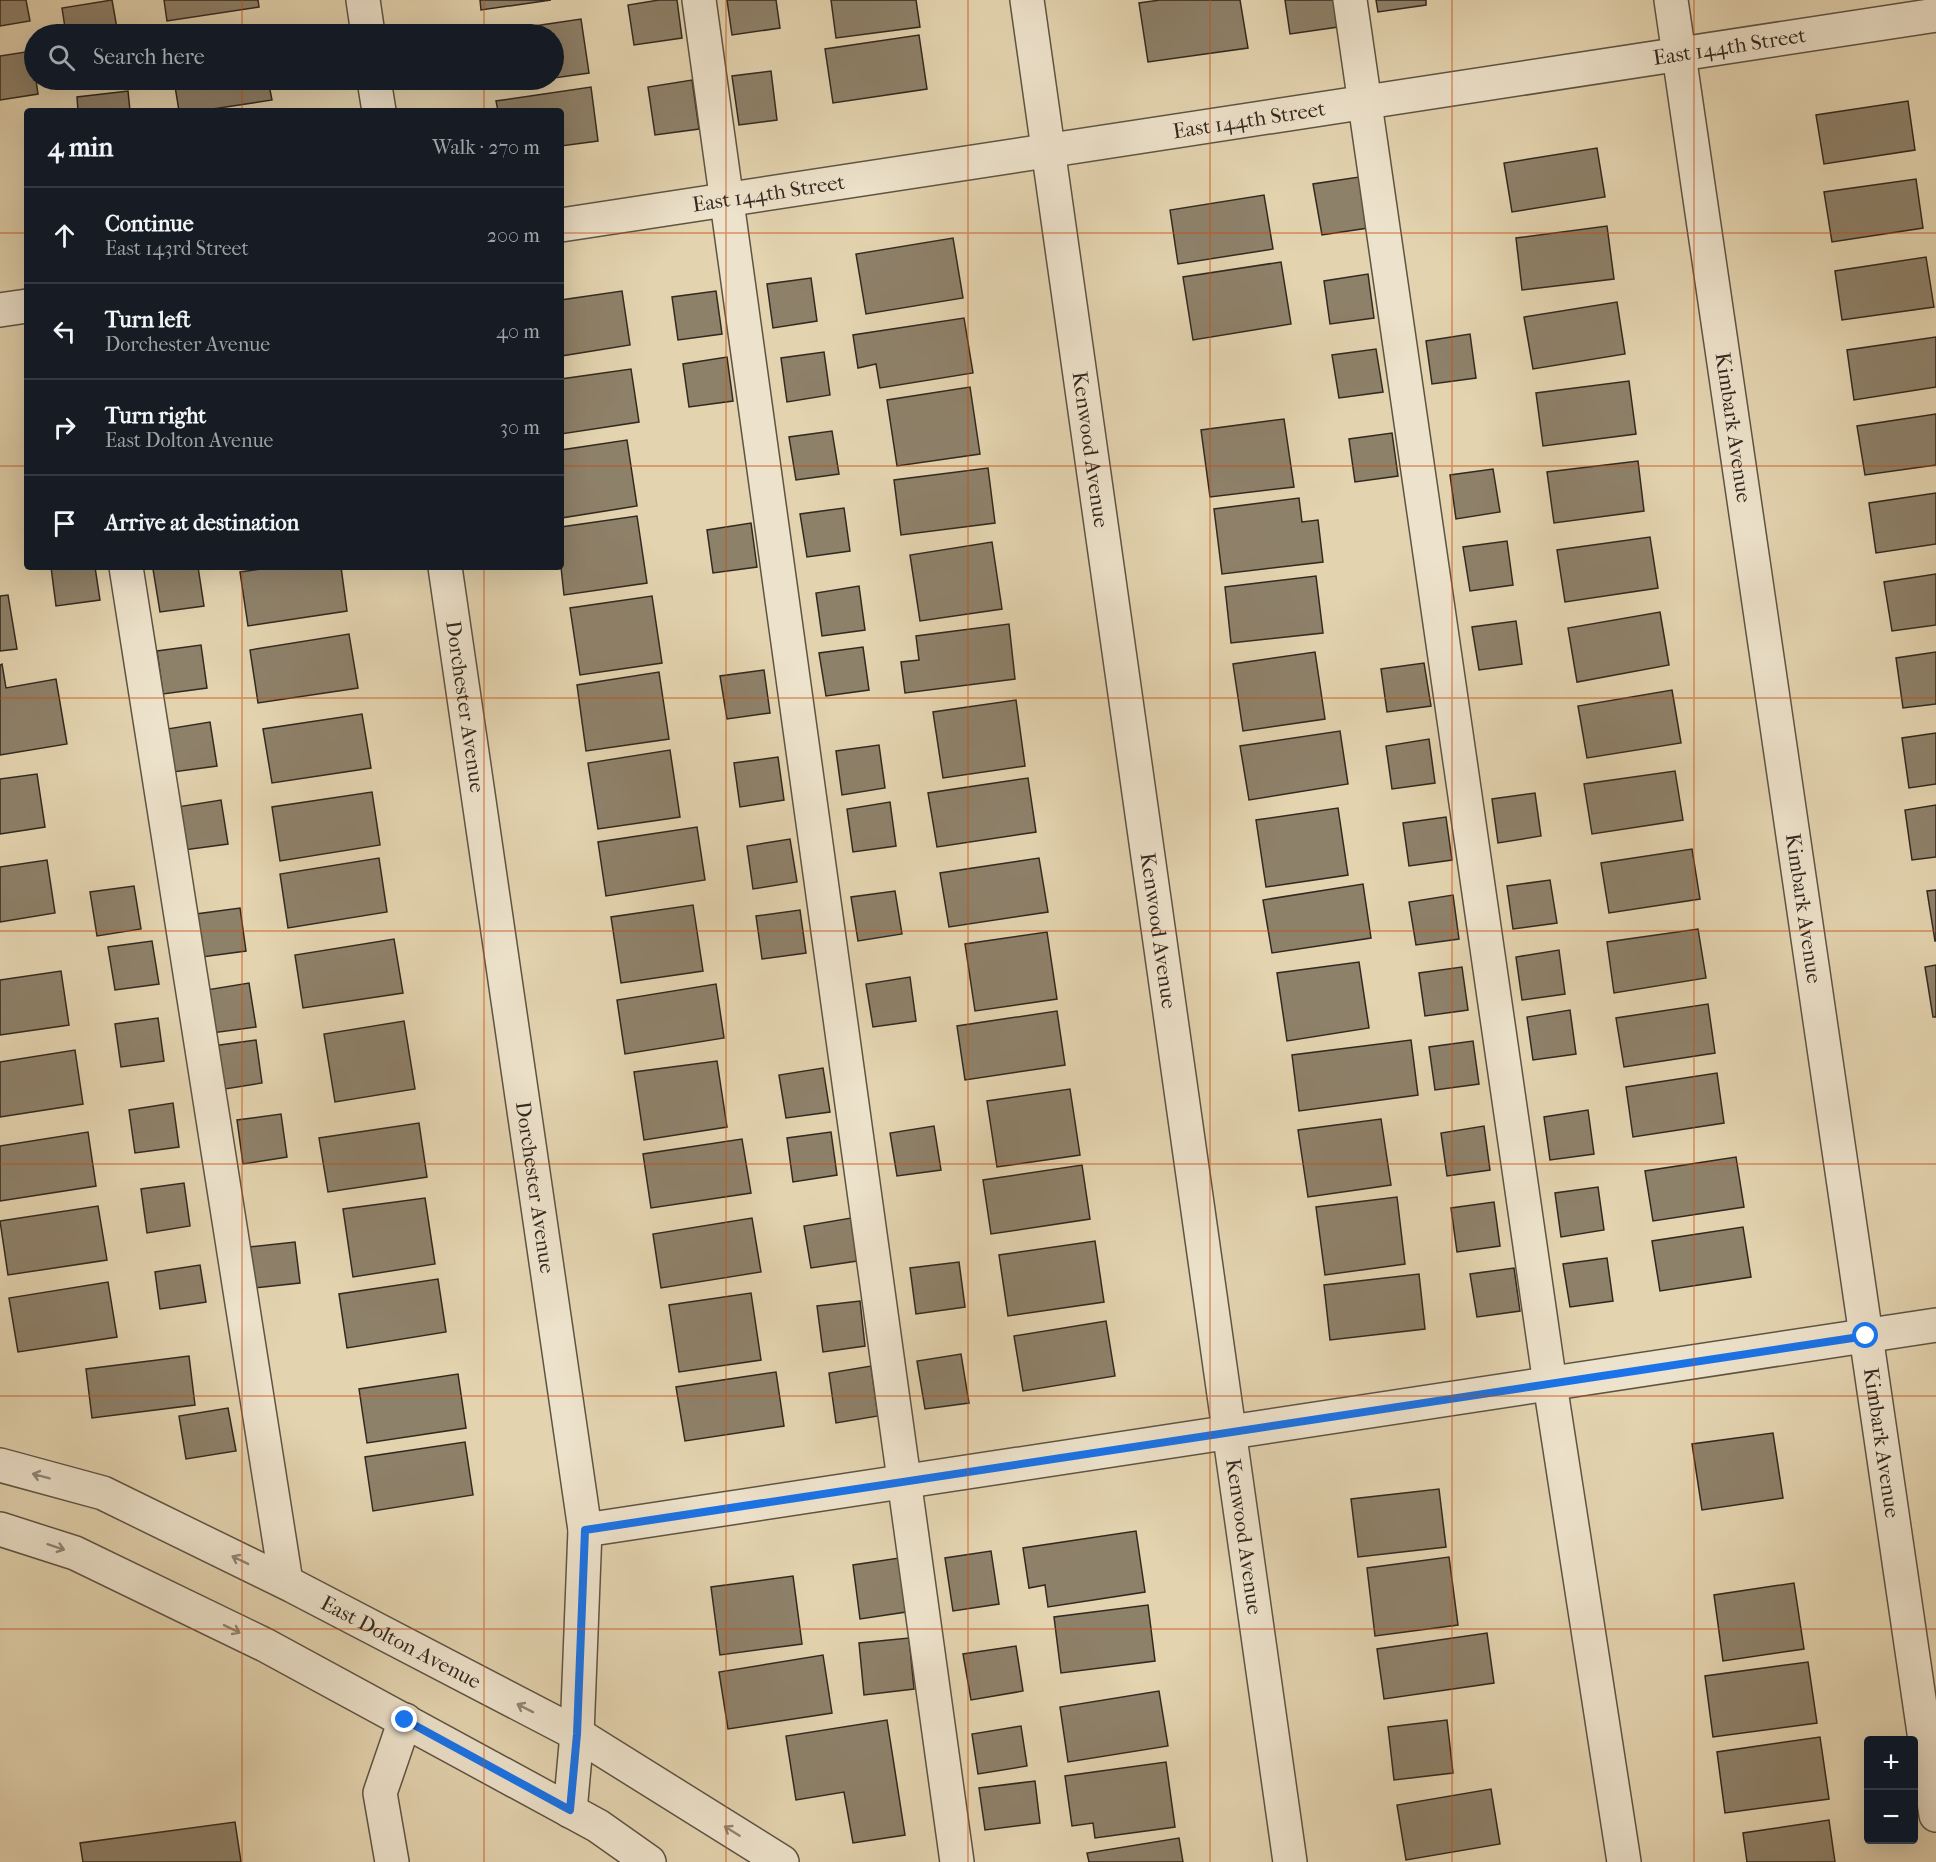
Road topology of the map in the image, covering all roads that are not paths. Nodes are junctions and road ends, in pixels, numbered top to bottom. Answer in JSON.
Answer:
{"nodes":[{"id":1,"x":363,"y":0,"type":"edge"},
{"id":2,"x":699,"y":0,"type":"edge"},
{"id":3,"x":1027,"y":0,"type":"edge"},
{"id":4,"x":1350,"y":0,"type":"edge"},
{"id":5,"x":1671,"y":0,"type":"edge"},
{"id":6,"x":1936,"y":15,"type":"edge"},
{"id":7,"x":367,"y":24,"type":"edge"},
{"id":8,"x":1678,"y":54,"type":"junction"},
{"id":9,"x":376,"y":90,"type":"edge"},
{"id":10,"x":1364,"y":102,"type":"junction"},
{"id":11,"x":379,"y":108,"type":"edge"},
{"id":12,"x":1048,"y":150,"type":"junction"},
{"id":13,"x":727,"y":199,"type":"junction"},
{"id":14,"x":564,"y":225,"type":"edge"},
{"id":15,"x":24,"y":306,"type":"edge"},
{"id":16,"x":0,"y":310,"type":"edge"},
{"id":17,"x":126,"y":570,"type":"edge"},
{"id":18,"x":445,"y":570,"type":"edge"},
{"id":19,"x":1936,"y":1325,"type":"edge"},
{"id":20,"x":1866,"y":1336,"type":"junction"},
{"id":21,"x":1550,"y":1384,"type":"junction"},
{"id":22,"x":1230,"y":1432,"type":"junction"},
{"id":23,"x":0,"y":1465,"type":"edge"},
{"id":24,"x":904,"y":1482,"type":"junction"},
{"id":25,"x":0,"y":1528,"type":"edge"},
{"id":26,"x":585,"y":1530,"type":"junction"},
{"id":27,"x":286,"y":1582,"type":"junction"},
{"id":28,"x":405,"y":1720,"type":"junction"},
{"id":29,"x":577,"y":1734,"type":"junction"},
{"id":30,"x":570,"y":1810,"type":"junction"},
{"id":31,"x":1936,"y":1815,"type":"edge"},
{"id":32,"x":392,"y":1862,"type":"edge"},
{"id":33,"x":649,"y":1862,"type":"edge"},
{"id":34,"x":782,"y":1862,"type":"edge"},
{"id":35,"x":957,"y":1862,"type":"edge"},
{"id":36,"x":1290,"y":1862,"type":"edge"},
{"id":37,"x":1624,"y":1862,"type":"edge"}],
"edges":[{"from":1,"to":7,"type":"street"},
{"from":2,"to":13,"type":"street"},
{"from":3,"to":12,"type":"street","name":"Kenwood Avenue"},
{"from":4,"to":10,"type":"street"},
{"from":5,"to":8,"type":"street","name":"Kimbark Avenue"},
{"from":6,"to":8,"type":"street","name":"East 144th Street"},
{"from":8,"to":10,"type":"street","name":"East 144th Street"},
{"from":8,"to":20,"type":"street","name":"Kimbark Avenue"},
{"from":9,"to":11,"type":"street"},
{"from":10,"to":12,"type":"street","name":"East 144th Street"},
{"from":10,"to":21,"type":"street"},
{"from":12,"to":13,"type":"street","name":"East 144th Street"},
{"from":12,"to":22,"type":"street","name":"Kenwood Avenue"},
{"from":13,"to":14,"type":"street","name":"East 144th Street"},
{"from":13,"to":24,"type":"street"},
{"from":15,"to":16,"type":"street"},
{"from":17,"to":27,"type":"street"},
{"from":18,"to":26,"type":"street","name":"Dorchester Avenue"},
{"from":19,"to":20,"type":"street"},
{"from":20,"to":21,"type":"street"},
{"from":20,"to":31,"type":"street","name":"Kimbark Avenue"},
{"from":21,"to":22,"type":"street"},
{"from":21,"to":37,"type":"street"},
{"from":22,"to":24,"type":"street"},
{"from":22,"to":36,"type":"street","name":"Kenwood Avenue"},
{"from":27,"to":23,"type":"street","name":"East Dolton Avenue","one_way":true},
{"from":24,"to":26,"type":"street"},
{"from":24,"to":35,"type":"street"},
{"from":25,"to":28,"type":"street","one_way":true},
{"from":26,"to":29,"type":"street","name":"Dorchester Avenue"},
{"from":29,"to":27,"type":"street","name":"East Dolton Avenue","one_way":true},
{"from":28,"to":30,"type":"street"},
{"from":28,"to":32,"type":"street"},
{"from":29,"to":30,"type":"street","name":"Dorchester Avenue"},
{"from":34,"to":29,"type":"street","name":"East Dolton Avenue","one_way":true},
{"from":30,"to":33,"type":"street"}]}
